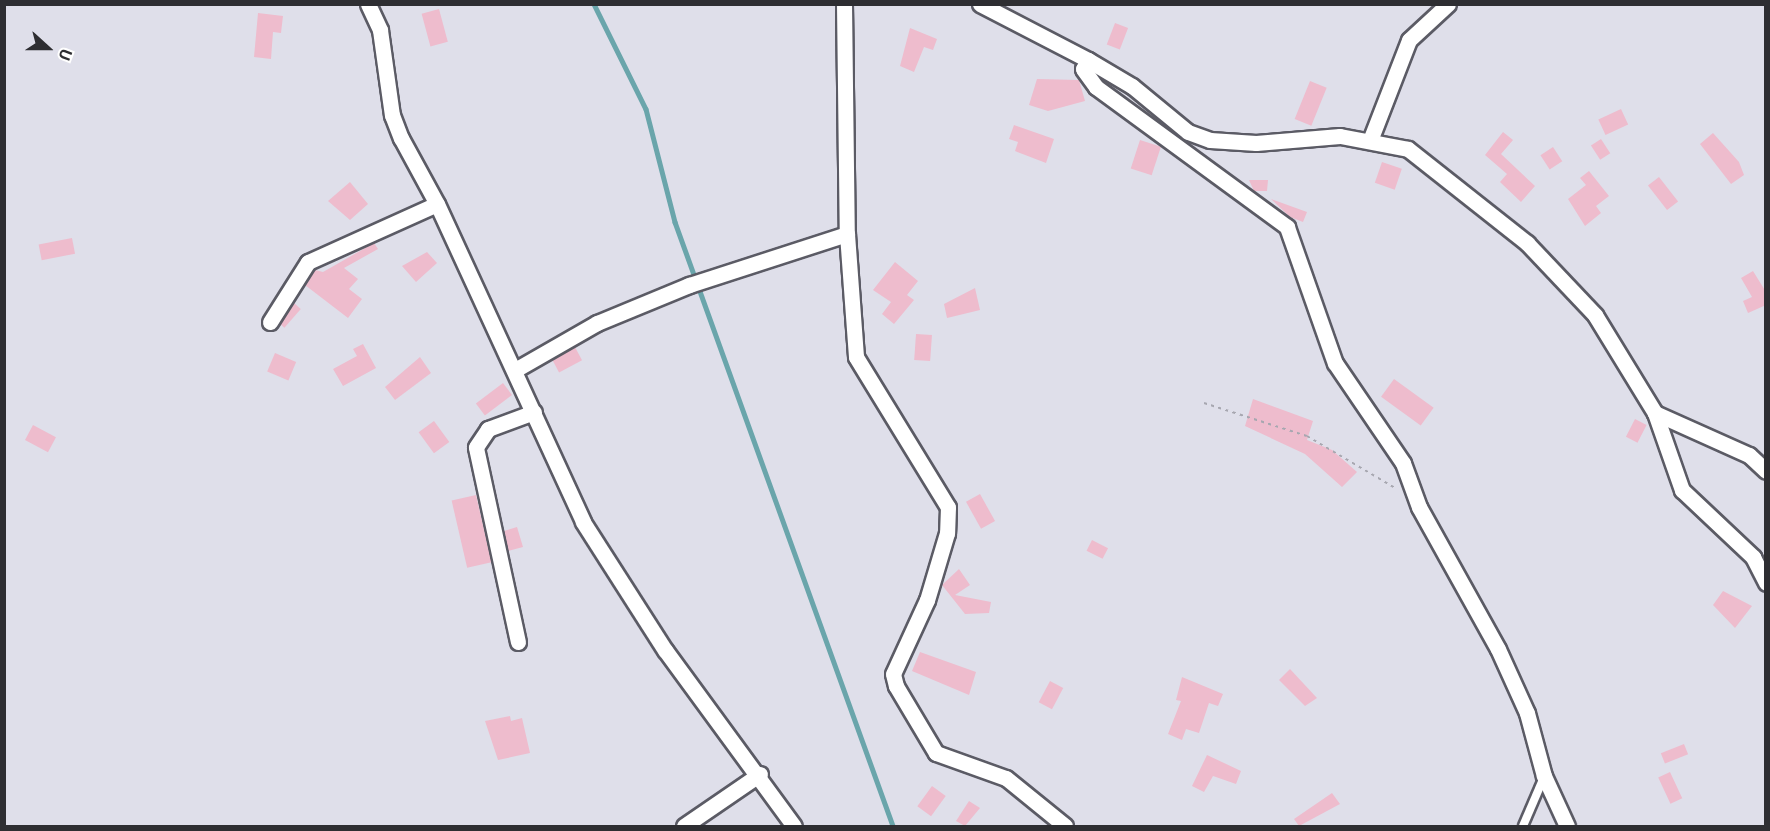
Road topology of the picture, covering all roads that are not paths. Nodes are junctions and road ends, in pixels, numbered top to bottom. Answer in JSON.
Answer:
{"nodes":[{"id":1,"x":368,"y":4,"type":"edge"},
{"id":2,"x":844,"y":4,"type":"edge"},
{"id":3,"x":980,"y":4,"type":"edge"},
{"id":4,"x":1448,"y":4,"type":"edge"},
{"id":5,"x":1088,"y":60,"type":"junction"},
{"id":6,"x":1371,"y":138,"type":"junction"},
{"id":7,"x":437,"y":204,"type":"junction"},
{"id":8,"x":847,"y":234,"type":"junction"},
{"id":9,"x":270,"y":322,"type":"dead end"},
{"id":10,"x":515,"y":370,"type":"junction"},
{"id":11,"x":534,"y":412,"type":"junction"},
{"id":12,"x":1655,"y":413,"type":"junction"},
{"id":13,"x":1766,"y":471,"type":"edge"},
{"id":14,"x":1766,"y":582,"type":"edge"},
{"id":15,"x":518,"y":642,"type":"dead end"},
{"id":16,"x":760,"y":774,"type":"junction"},
{"id":17,"x":1544,"y":776,"type":"junction"},
{"id":18,"x":684,"y":826,"type":"edge"},
{"id":19,"x":794,"y":826,"type":"edge"},
{"id":20,"x":1065,"y":826,"type":"edge"},
{"id":21,"x":1523,"y":826,"type":"edge"},
{"id":22,"x":1567,"y":826,"type":"edge"}],
"edges":[{"from":1,"to":7,"type":"street"},
{"from":2,"to":8,"type":"street"},
{"from":3,"to":5,"type":"street"},
{"from":4,"to":6,"type":"street"},
{"from":5,"to":6,"type":"street"},
{"from":5,"to":17,"type":"street"},
{"from":6,"to":12,"type":"street"},
{"from":7,"to":9,"type":"street"},
{"from":7,"to":10,"type":"street"},
{"from":8,"to":10,"type":"street"},
{"from":8,"to":20,"type":"street"},
{"from":10,"to":11,"type":"street"},
{"from":11,"to":15,"type":"street"},
{"from":11,"to":16,"type":"street"},
{"from":12,"to":13,"type":"street"},
{"from":12,"to":14,"type":"street"},
{"from":16,"to":18,"type":"street"},
{"from":16,"to":19,"type":"street"},
{"from":17,"to":21,"type":"lane"},
{"from":17,"to":22,"type":"street"}]}
